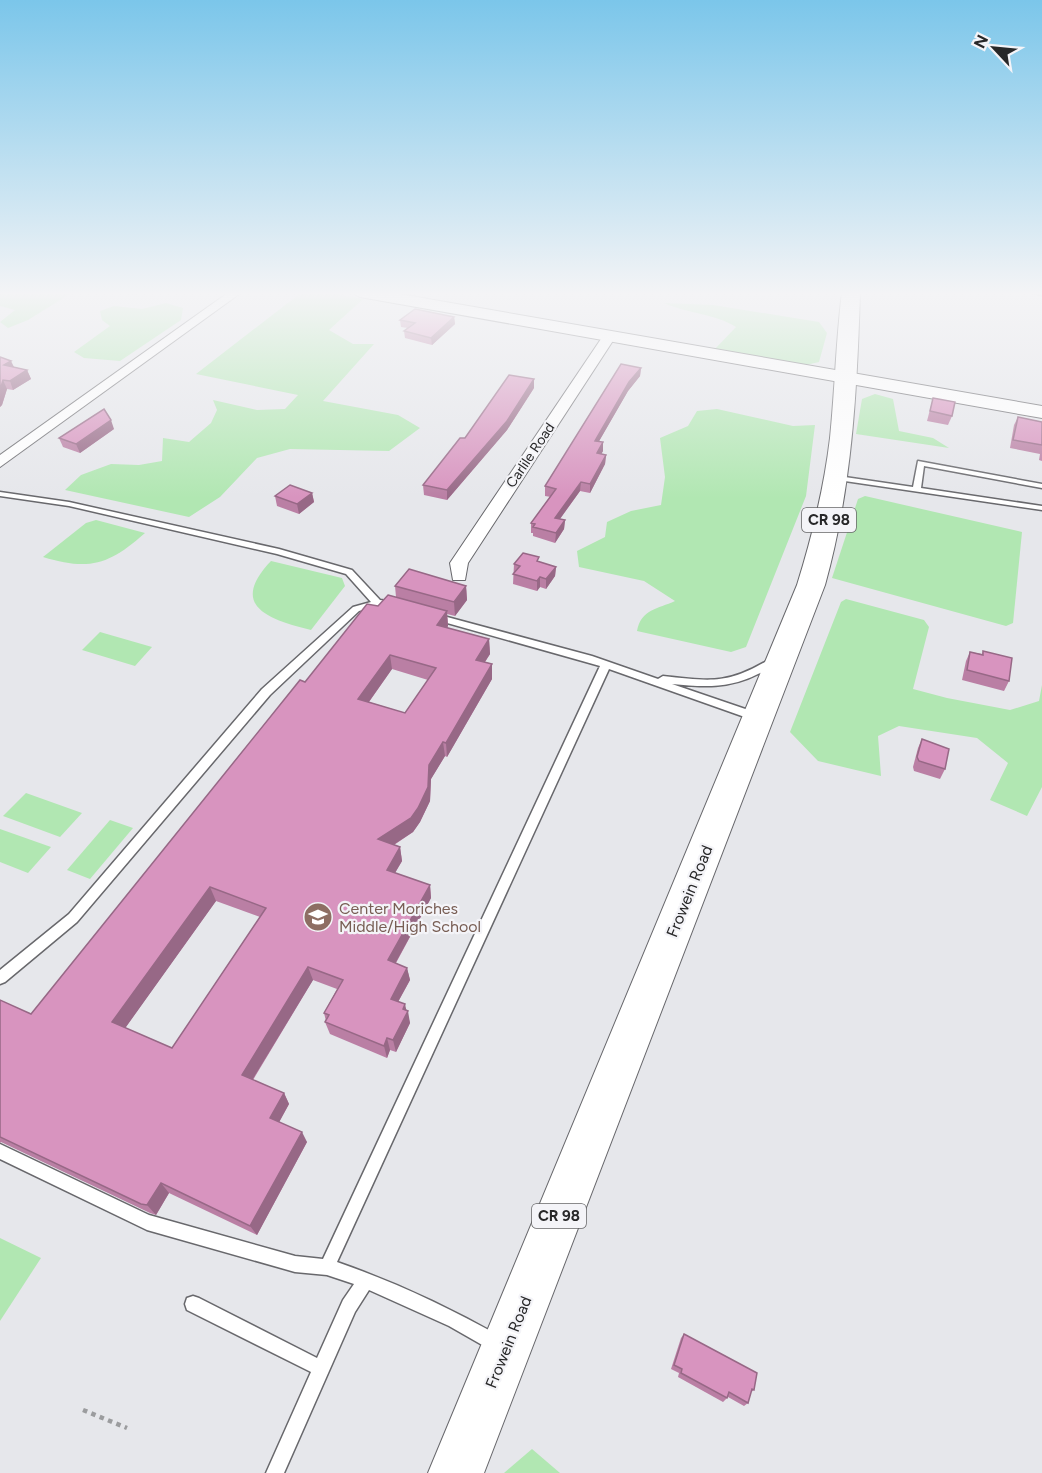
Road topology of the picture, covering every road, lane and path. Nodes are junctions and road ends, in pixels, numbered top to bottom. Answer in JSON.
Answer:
{"nodes":[{"id":1,"x":141,"y":361,"type":"edge"},
{"id":2,"x":594,"y":361,"type":"edge"},
{"id":3,"x":749,"y":361,"type":"edge"},
{"id":4,"x":847,"y":361,"type":"edge"},
{"id":5,"x":846,"y":378,"type":"junction"},
{"id":6,"x":1042,"y":412,"type":"edge"},
{"id":7,"x":0,"y":462,"type":"edge"},
{"id":8,"x":838,"y":478,"type":"junction"},
{"id":9,"x":1042,"y":486,"type":"edge"},
{"id":10,"x":917,"y":489,"type":"junction"},
{"id":11,"x":0,"y":494,"type":"edge"},
{"id":12,"x":1042,"y":508,"type":"edge"},
{"id":13,"x":459,"y":576,"type":"dead end"},
{"id":14,"x":377,"y":603,"type":"junction"},
{"id":15,"x":783,"y":654,"type":"junction"},
{"id":16,"x":606,"y":664,"type":"junction"},
{"id":17,"x":646,"y":677,"type":"junction"},
{"id":18,"x":758,"y":718,"type":"junction"},
{"id":19,"x":0,"y":978,"type":"edge"},
{"id":20,"x":0,"y":1150,"type":"edge"},
{"id":21,"x":327,"y":1268,"type":"junction"},
{"id":22,"x":366,"y":1280,"type":"junction"},
{"id":23,"x":193,"y":1304,"type":"dead end"},
{"id":24,"x":506,"y":1348,"type":"junction"},
{"id":25,"x":322,"y":1369,"type":"junction"},
{"id":26,"x":83,"y":1410,"type":"dead end"},
{"id":27,"x":127,"y":1428,"type":"dead end"},
{"id":28,"x":275,"y":1473,"type":"edge"},
{"id":29,"x":456,"y":1473,"type":"edge"}],
"edges":[{"from":1,"to":7,"type":"street"},
{"from":2,"to":13,"type":"street","name":"Carlile Road"},
{"from":3,"to":5,"type":"main road"},
{"from":4,"to":5,"type":"main road","name":"Frowein Road","number":"CR 98"},
{"from":5,"to":6,"type":"main road"},
{"from":5,"to":8,"type":"main road","name":"Frowein Road","number":"CR 98"},
{"from":8,"to":10,"type":"lane"},
{"from":8,"to":15,"type":"main road","name":"Frowein Road","number":"CR 98"},
{"from":9,"to":10,"type":"lane"},
{"from":10,"to":12,"type":"lane"},
{"from":11,"to":14,"type":"lane"},
{"from":14,"to":16,"type":"lane"},
{"from":14,"to":19,"type":"lane"},
{"from":15,"to":17,"type":"lane"},
{"from":15,"to":18,"type":"main road","name":"Frowein Road","number":"CR 98"},
{"from":16,"to":17,"type":"lane"},
{"from":16,"to":21,"type":"lane"},
{"from":17,"to":18,"type":"lane"},
{"from":18,"to":24,"type":"main road","name":"Frowein Road","number":"CR 98"},
{"from":20,"to":21,"type":"lane"},
{"from":21,"to":22,"type":"lane"},
{"from":22,"to":24,"type":"lane"},
{"from":22,"to":25,"type":"lane"},
{"from":23,"to":25,"type":"lane"},
{"from":24,"to":29,"type":"main road","name":"Frowein Road","number":"CR 98"},
{"from":25,"to":28,"type":"lane"},
{"from":26,"to":27,"type":"path"}]}
